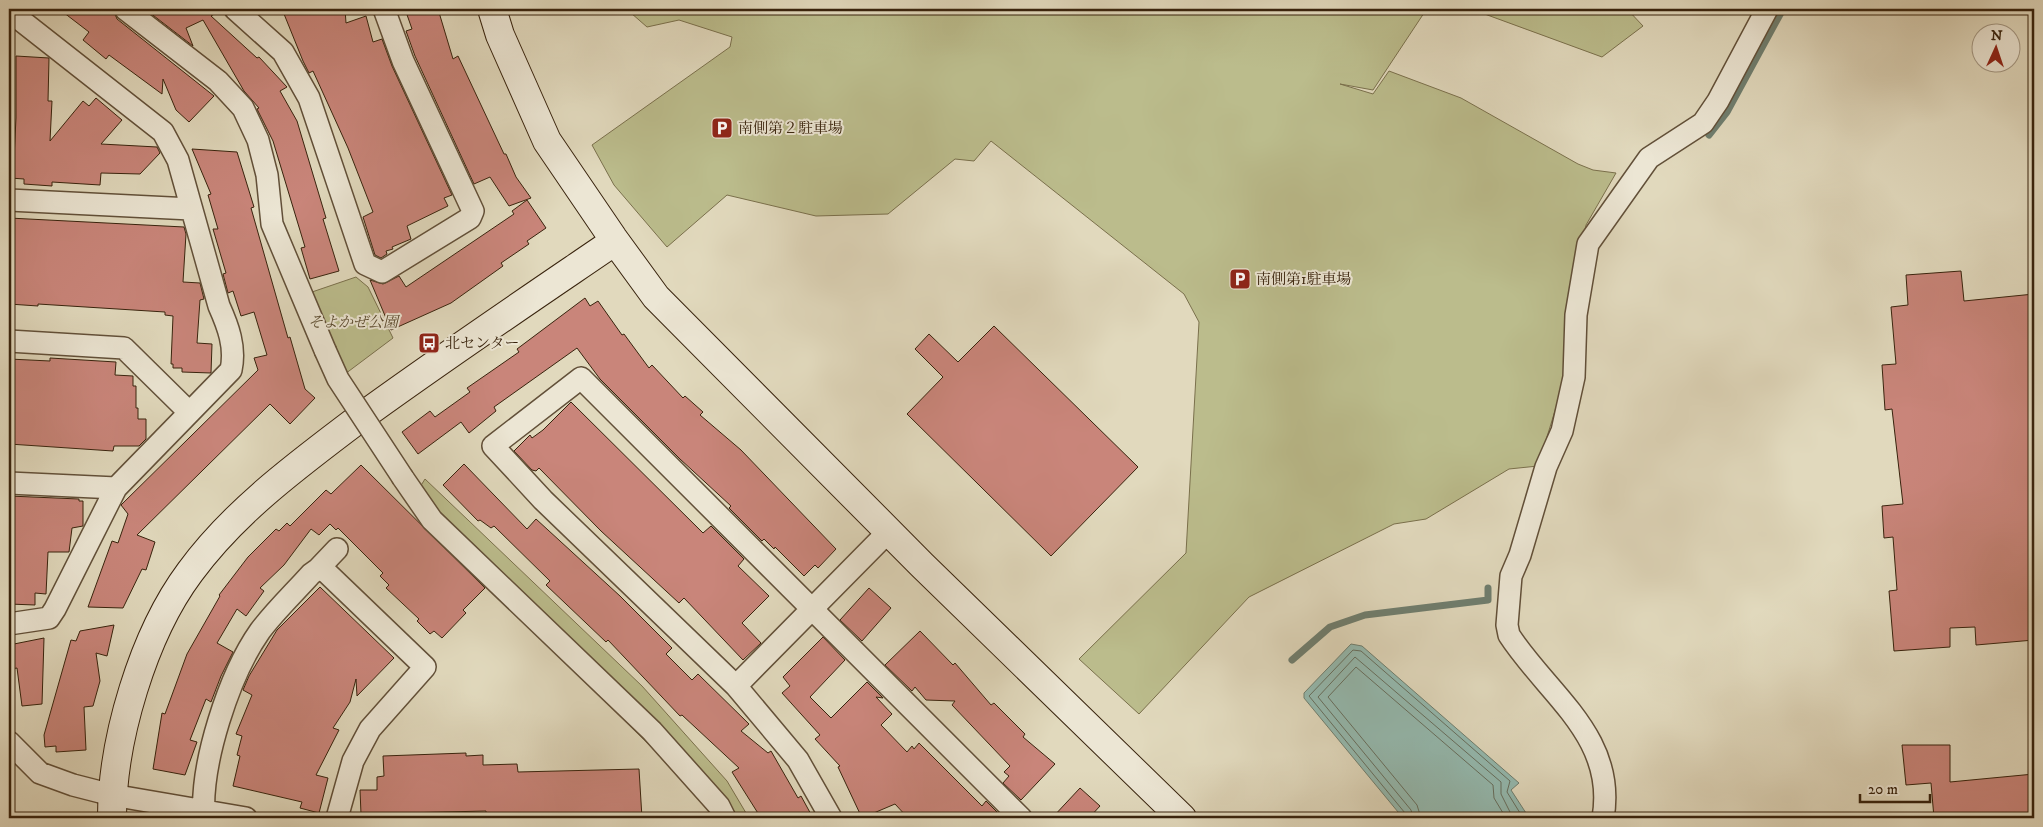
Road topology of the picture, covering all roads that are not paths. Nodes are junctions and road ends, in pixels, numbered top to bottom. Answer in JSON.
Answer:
{"nodes":[{"id":1,"x":125,"y":9,"type":"edge"},
{"id":2,"x":236,"y":9,"type":"edge"},
{"id":3,"x":384,"y":9,"type":"edge"},
{"id":4,"x":492,"y":9,"type":"edge"},
{"id":5,"x":1767,"y":9,"type":"edge"},
{"id":6,"x":9,"y":11,"type":"edge"},
{"id":7,"x":9,"y":200,"type":"edge"},
{"id":8,"x":191,"y":209,"type":"junction"},
{"id":9,"x":615,"y":241,"type":"junction"},
{"id":10,"x":9,"y":342,"type":"edge"},
{"id":11,"x":189,"y":412,"type":"junction"},
{"id":12,"x":9,"y":483,"type":"edge"},
{"id":13,"x":116,"y":488,"type":"junction"},
{"id":14,"x":888,"y":532,"type":"junction"},
{"id":15,"x":337,"y":549,"type":"dead end"},
{"id":16,"x":318,"y":569,"type":"junction"},
{"id":17,"x":811,"y":610,"type":"junction"},
{"id":18,"x":9,"y":624,"type":"edge"},
{"id":19,"x":736,"y":686,"type":"junction"},
{"id":20,"x":9,"y":742,"type":"edge"},
{"id":21,"x":112,"y":806,"type":"edge"},
{"id":22,"x":203,"y":815,"type":"edge"},
{"id":23,"x":246,"y":818,"type":"edge"},
{"id":24,"x":337,"y":818,"type":"edge"},
{"id":25,"x":725,"y":818,"type":"edge"},
{"id":26,"x":831,"y":818,"type":"edge"},
{"id":27,"x":1022,"y":818,"type":"edge"},
{"id":28,"x":1182,"y":818,"type":"edge"},
{"id":29,"x":1603,"y":818,"type":"edge"}],
"edges":[{"from":1,"to":25,"type":"street","bridge":true},
{"from":2,"to":3,"type":"street"},
{"from":4,"to":9,"type":"street"},
{"from":5,"to":29,"type":"street"},
{"from":6,"to":8,"type":"street"},
{"from":7,"to":8,"type":"street"},
{"from":8,"to":11,"type":"street"},
{"from":9,"to":14,"type":"street"},
{"from":9,"to":21,"type":"street"},
{"from":10,"to":11,"type":"street"},
{"from":11,"to":13,"type":"street"},
{"from":12,"to":13,"type":"street"},
{"from":13,"to":18,"type":"street"},
{"from":14,"to":17,"type":"street"},
{"from":14,"to":28,"type":"street"},
{"from":15,"to":16,"type":"street"},
{"from":16,"to":22,"type":"street"},
{"from":16,"to":24,"type":"street"},
{"from":17,"to":19,"type":"street"},
{"from":17,"to":19,"type":"street"},
{"from":17,"to":27,"type":"street"},
{"from":19,"to":26,"type":"street"},
{"from":20,"to":21,"type":"street"},
{"from":21,"to":22,"type":"street"},
{"from":22,"to":23,"type":"street"}]}
